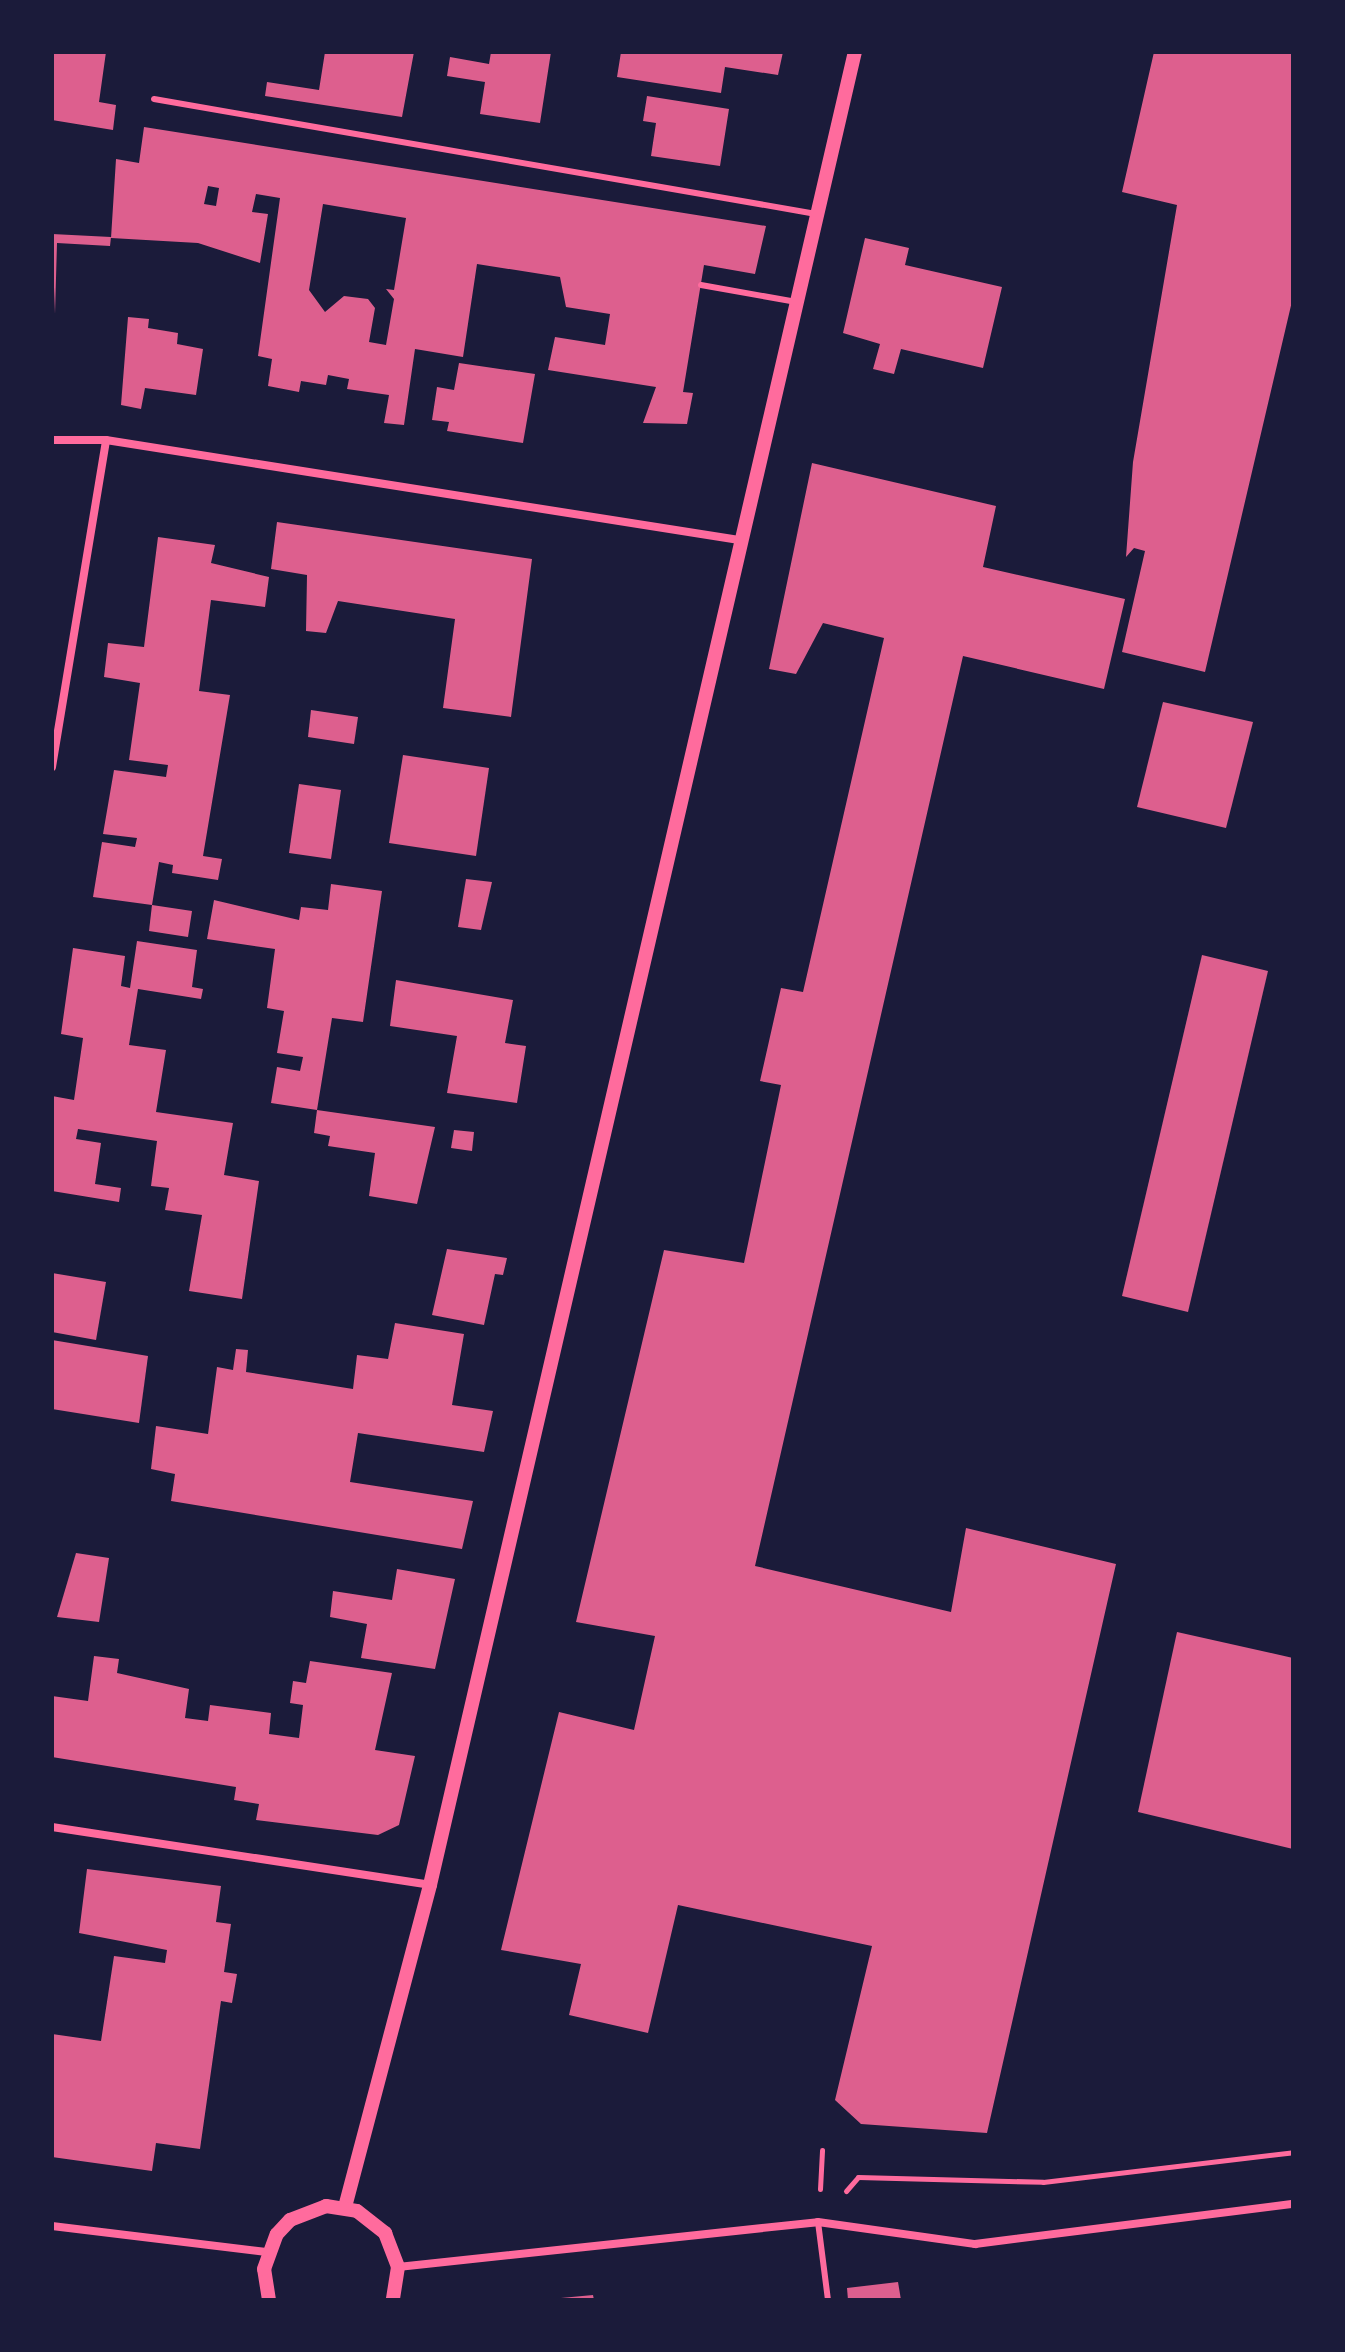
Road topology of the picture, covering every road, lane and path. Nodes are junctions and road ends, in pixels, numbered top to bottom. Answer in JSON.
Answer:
{"nodes":[{"id":1,"x":855,"y":52,"type":"edge"},
{"id":2,"x":154,"y":99,"type":"dead end"},
{"id":3,"x":816,"y":214,"type":"junction"},
{"id":4,"x":701,"y":285,"type":"dead end"},
{"id":5,"x":796,"y":302,"type":"junction"},
{"id":6,"x":52,"y":440,"type":"edge"},
{"id":7,"x":106,"y":440,"type":"junction"},
{"id":8,"x":739,"y":540,"type":"junction"},
{"id":9,"x":52,"y":767,"type":"edge"},
{"id":10,"x":52,"y":1827,"type":"edge"},
{"id":11,"x":430,"y":1885,"type":"junction"},
{"id":12,"x":1293,"y":2152,"type":"edge"},
{"id":13,"x":1293,"y":2204,"type":"edge"},
{"id":14,"x":345,"y":2207,"type":"junction"},
{"id":15,"x":818,"y":2222,"type":"junction"},
{"id":16,"x":52,"y":2226,"type":"edge"},
{"id":17,"x":268,"y":2252,"type":"junction"},
{"id":18,"x":398,"y":2267,"type":"junction"},
{"id":19,"x":269,"y":2300,"type":"edge"},
{"id":20,"x":393,"y":2300,"type":"edge"},
{"id":21,"x":828,"y":2300,"type":"edge"}],
"edges":[{"from":1,"to":3,"type":"street"},
{"from":2,"to":3,"type":"lane"},
{"from":3,"to":5,"type":"street"},
{"from":4,"to":5,"type":"lane"},
{"from":5,"to":8,"type":"street"},
{"from":6,"to":7,"type":"street"},
{"from":7,"to":8,"type":"street"},
{"from":7,"to":9,"type":"street"},
{"from":8,"to":11,"type":"street"},
{"from":10,"to":11,"type":"street"},
{"from":11,"to":14,"type":"street"},
{"from":12,"to":15,"type":"path"},
{"from":13,"to":15,"type":"street"},
{"from":14,"to":17,"type":"street"},
{"from":14,"to":18,"type":"street"},
{"from":15,"to":18,"type":"street"},
{"from":15,"to":21,"type":"lane"},
{"from":16,"to":17,"type":"street"},
{"from":17,"to":19,"type":"street"},
{"from":18,"to":20,"type":"street"}]}
